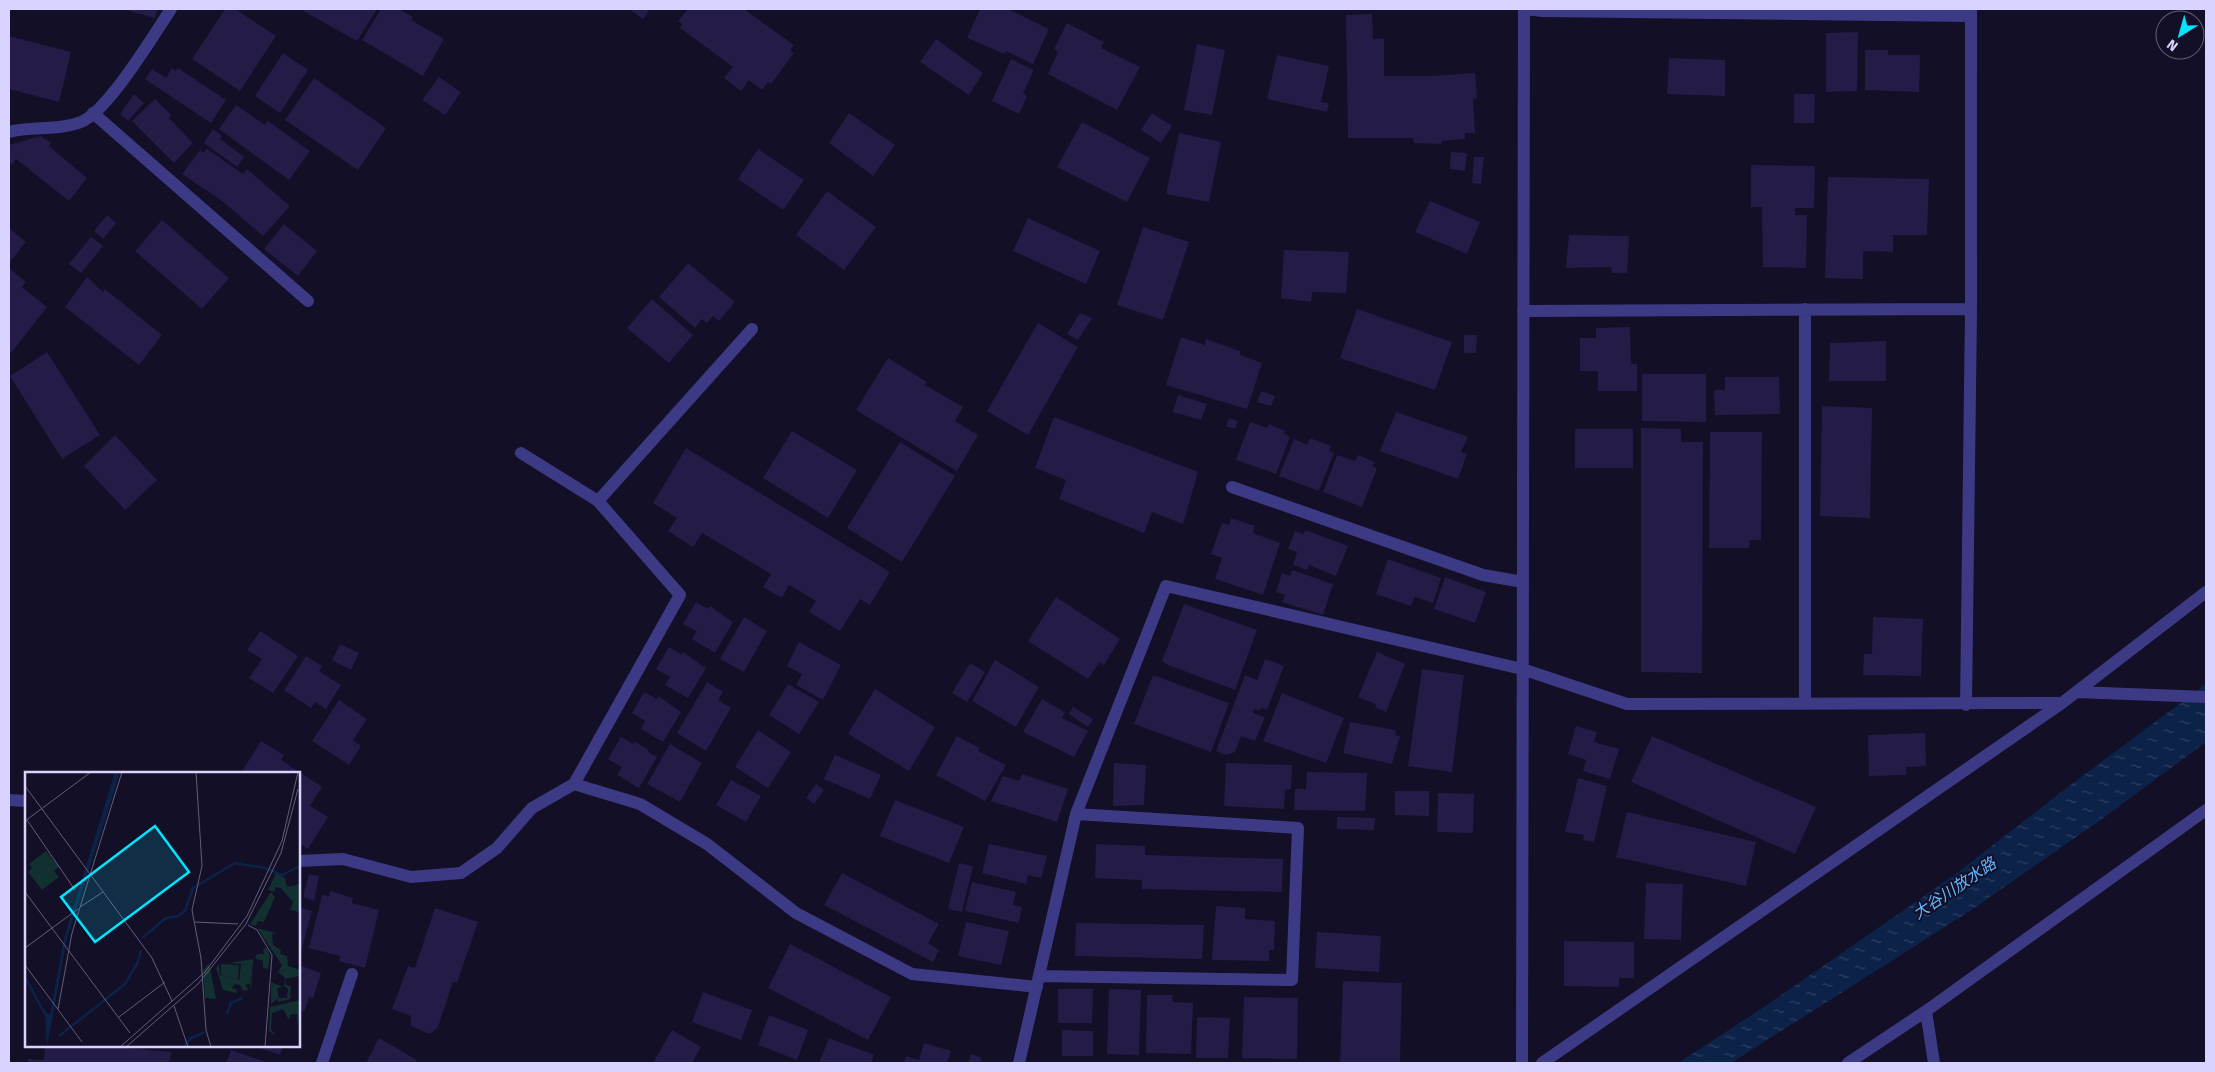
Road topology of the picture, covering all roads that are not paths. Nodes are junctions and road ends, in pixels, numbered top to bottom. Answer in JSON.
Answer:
{"nodes":[{"id":1,"x":171,"y":9,"type":"edge"},
{"id":2,"x":1524,"y":9,"type":"edge"},
{"id":3,"x":1971,"y":12,"type":"edge"},
{"id":4,"x":93,"y":113,"type":"junction"},
{"id":5,"x":9,"y":132,"type":"edge"},
{"id":6,"x":308,"y":301,"type":"dead end"},
{"id":7,"x":1805,"y":309,"type":"junction"},
{"id":8,"x":1971,"y":309,"type":"junction"},
{"id":9,"x":1523,"y":310,"type":"junction"},
{"id":10,"x":752,"y":329,"type":"dead end"},
{"id":11,"x":521,"y":453,"type":"dead end"},
{"id":12,"x":1232,"y":487,"type":"dead end"},
{"id":13,"x":598,"y":501,"type":"junction"},
{"id":14,"x":1523,"y":582,"type":"junction"},
{"id":15,"x":2206,"y":592,"type":"edge"},
{"id":16,"x":1522,"y":669,"type":"junction"},
{"id":17,"x":2077,"y":692,"type":"junction"},
{"id":18,"x":2206,"y":697,"type":"edge"},
{"id":19,"x":2062,"y":703,"type":"junction"},
{"id":20,"x":1805,"y":704,"type":"junction"},
{"id":21,"x":1966,"y":705,"type":"junction"},
{"id":22,"x":574,"y":784,"type":"junction"},
{"id":23,"x":9,"y":800,"type":"edge"},
{"id":24,"x":25,"y":801,"type":"edge"},
{"id":25,"x":2206,"y":810,"type":"edge"},
{"id":26,"x":1076,"y":814,"type":"junction"},
{"id":27,"x":300,"y":861,"type":"edge"},
{"id":28,"x":352,"y":974,"type":"dead end"},
{"id":29,"x":1038,"y":982,"type":"junction"},
{"id":30,"x":1926,"y":1011,"type":"junction"},
{"id":31,"x":322,"y":1063,"type":"edge"},
{"id":32,"x":1020,"y":1063,"type":"edge"},
{"id":33,"x":1522,"y":1063,"type":"edge"},
{"id":34,"x":1542,"y":1063,"type":"edge"},
{"id":35,"x":1848,"y":1063,"type":"edge"},
{"id":36,"x":1934,"y":1063,"type":"edge"}],
"edges":[{"from":1,"to":4,"type":"street"},
{"from":2,"to":3,"type":"street"},
{"from":2,"to":9,"type":"street"},
{"from":3,"to":8,"type":"street"},
{"from":4,"to":5,"type":"street"},
{"from":4,"to":6,"type":"street"},
{"from":7,"to":8,"type":"street"},
{"from":7,"to":9,"type":"street"},
{"from":7,"to":20,"type":"street"},
{"from":8,"to":21,"type":"street"},
{"from":9,"to":14,"type":"street"},
{"from":10,"to":13,"type":"street"},
{"from":11,"to":13,"type":"street"},
{"from":12,"to":14,"type":"street"},
{"from":13,"to":22,"type":"street"},
{"from":14,"to":16,"type":"street"},
{"from":15,"to":17,"type":"street"},
{"from":16,"to":20,"type":"street"},
{"from":16,"to":26,"type":"street"},
{"from":16,"to":33,"type":"street"},
{"from":17,"to":18,"type":"street"},
{"from":17,"to":19,"type":"street"},
{"from":19,"to":21,"type":"street"},
{"from":19,"to":34,"type":"street"},
{"from":20,"to":21,"type":"street"},
{"from":22,"to":27,"type":"street"},
{"from":22,"to":29,"type":"street"},
{"from":23,"to":24,"type":"street"},
{"from":25,"to":30,"type":"street"},
{"from":26,"to":29,"type":"street"},
{"from":26,"to":29,"type":"street"},
{"from":28,"to":31,"type":"street"},
{"from":29,"to":32,"type":"street"},
{"from":30,"to":35,"type":"street"},
{"from":30,"to":36,"type":"street"}]}
